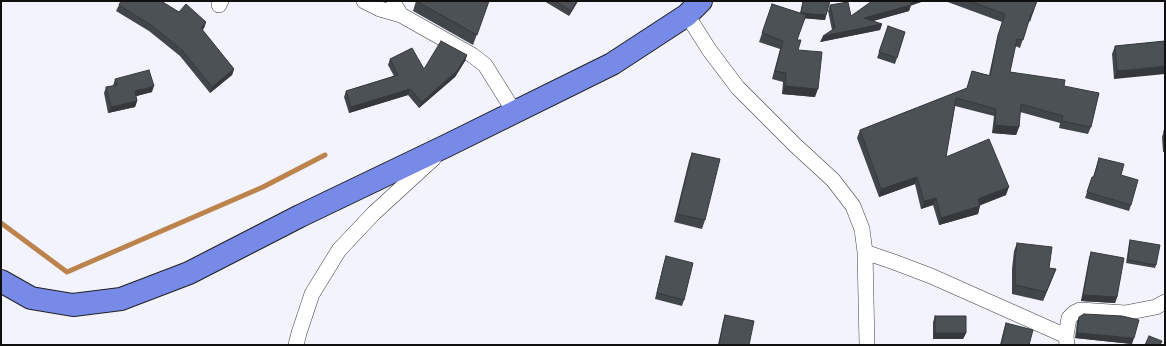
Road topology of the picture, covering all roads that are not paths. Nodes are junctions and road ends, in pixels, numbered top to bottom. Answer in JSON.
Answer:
{"nodes":[{"id":1,"x":364,"y":1,"type":"edge"},
{"id":2,"x":394,"y":1,"type":"edge"},
{"id":3,"x":694,"y":8,"type":"edge"},
{"id":4,"x":401,"y":15,"type":"junction"},
{"id":5,"x":515,"y":113,"type":"junction"},
{"id":6,"x":446,"y":146,"type":"junction"},
{"id":7,"x":865,"y":252,"type":"junction"},
{"id":8,"x":1,"y":281,"type":"edge"},
{"id":9,"x":1165,"y":302,"type":"edge"},
{"id":10,"x":1066,"y":340,"type":"edge"},
{"id":11,"x":296,"y":345,"type":"edge"},
{"id":12,"x":867,"y":345,"type":"edge"}],
"edges":[{"from":1,"to":4,"type":"street"},
{"from":2,"to":4,"type":"street"},
{"from":3,"to":5,"type":"main road"},
{"from":3,"to":7,"type":"street"},
{"from":4,"to":5,"type":"street"},
{"from":5,"to":6,"type":"main road"},
{"from":6,"to":8,"type":"main road"},
{"from":6,"to":11,"type":"street"},
{"from":7,"to":10,"type":"street"},
{"from":7,"to":12,"type":"street"},
{"from":9,"to":10,"type":"street"}]}
